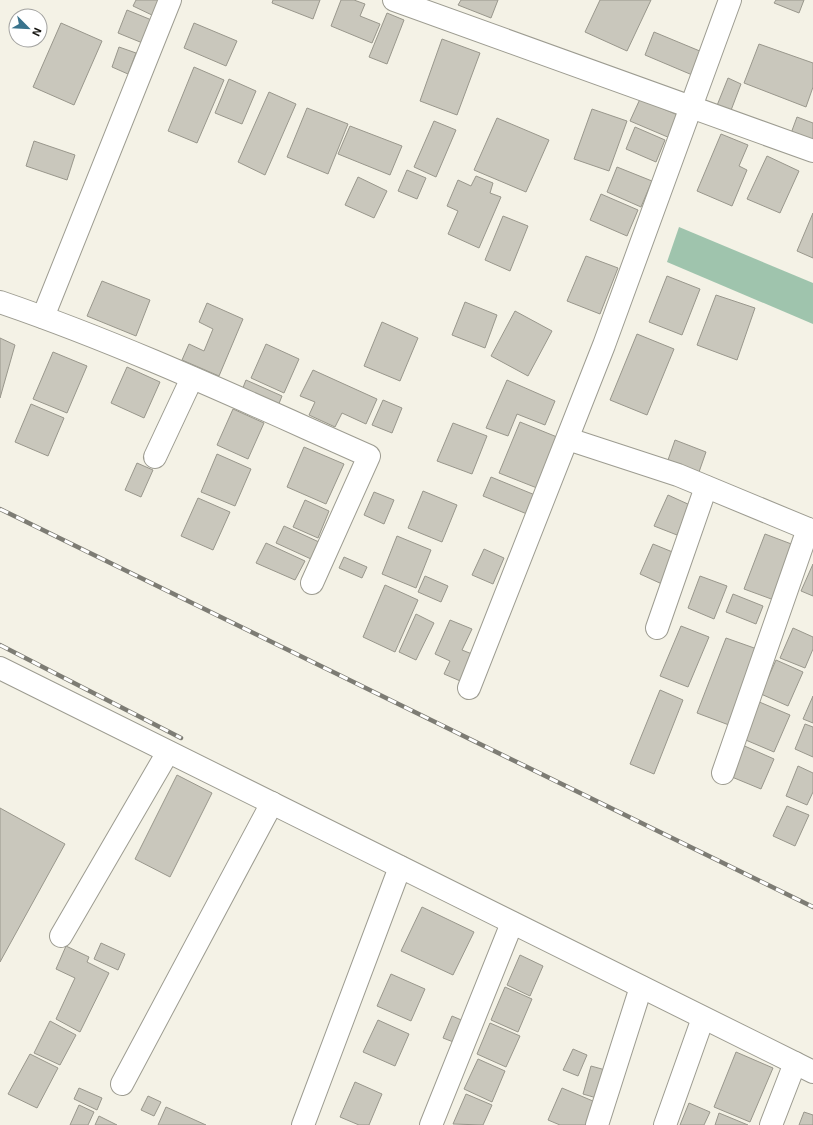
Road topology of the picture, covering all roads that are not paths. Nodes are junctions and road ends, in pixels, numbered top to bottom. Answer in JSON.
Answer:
{"nodes":[{"id":1,"x":170,"y":0,"type":"edge"},
{"id":2,"x":394,"y":0,"type":"edge"},
{"id":3,"x":723,"y":2,"type":"edge"},
{"id":4,"x":438,"y":8,"type":"edge"},
{"id":5,"x":691,"y":108,"type":"junction"},
{"id":6,"x":813,"y":151,"type":"edge"},
{"id":7,"x":0,"y":302,"type":"edge"},
{"id":8,"x":44,"y":317,"type":"junction"},
{"id":9,"x":192,"y":378,"type":"junction"},
{"id":10,"x":568,"y":439,"type":"junction"},
{"id":11,"x":155,"y":457,"type":"dead end"},
{"id":12,"x":706,"y":487,"type":"junction"},
{"id":13,"x":810,"y":530,"type":"edge"},
{"id":14,"x":312,"y":583,"type":"dead end"},
{"id":15,"x":657,"y":628,"type":"dead end"},
{"id":16,"x":0,"y":668,"type":"edge"},
{"id":17,"x":469,"y":688,"type":"dead end"},
{"id":18,"x":168,"y":752,"type":"junction"},
{"id":19,"x":723,"y":773,"type":"dead end"},
{"id":20,"x":272,"y":803,"type":"junction"},
{"id":21,"x":400,"y":867,"type":"junction"},
{"id":22,"x":512,"y":923,"type":"junction"},
{"id":23,"x":61,"y":936,"type":"dead end"},
{"id":24,"x":641,"y":987,"type":"junction"},
{"id":25,"x":703,"y":1018,"type":"junction"},
{"id":26,"x":804,"y":1068,"type":"edge"},
{"id":27,"x":122,"y":1084,"type":"dead end"},
{"id":28,"x":303,"y":1125,"type":"edge"},
{"id":29,"x":431,"y":1125,"type":"edge"},
{"id":30,"x":597,"y":1125,"type":"edge"},
{"id":31,"x":666,"y":1125,"type":"edge"},
{"id":32,"x":771,"y":1125,"type":"edge"}],
"edges":[{"from":1,"to":8,"type":"street"},
{"from":2,"to":4,"type":"street"},
{"from":3,"to":5,"type":"street"},
{"from":4,"to":5,"type":"street"},
{"from":5,"to":6,"type":"street"},
{"from":5,"to":10,"type":"street"},
{"from":7,"to":8,"type":"street"},
{"from":8,"to":9,"type":"street"},
{"from":9,"to":11,"type":"street"},
{"from":9,"to":14,"type":"street"},
{"from":10,"to":12,"type":"street"},
{"from":10,"to":17,"type":"street"},
{"from":12,"to":13,"type":"street"},
{"from":12,"to":15,"type":"street"},
{"from":13,"to":19,"type":"street"},
{"from":16,"to":18,"type":"street"},
{"from":18,"to":20,"type":"street"},
{"from":18,"to":23,"type":"street"},
{"from":20,"to":21,"type":"street"},
{"from":20,"to":27,"type":"street"},
{"from":21,"to":22,"type":"street"},
{"from":21,"to":28,"type":"street"},
{"from":22,"to":24,"type":"street"},
{"from":22,"to":29,"type":"street"},
{"from":24,"to":25,"type":"street"},
{"from":24,"to":30,"type":"street"},
{"from":25,"to":26,"type":"street"},
{"from":25,"to":31,"type":"street"},
{"from":26,"to":32,"type":"street"}]}
